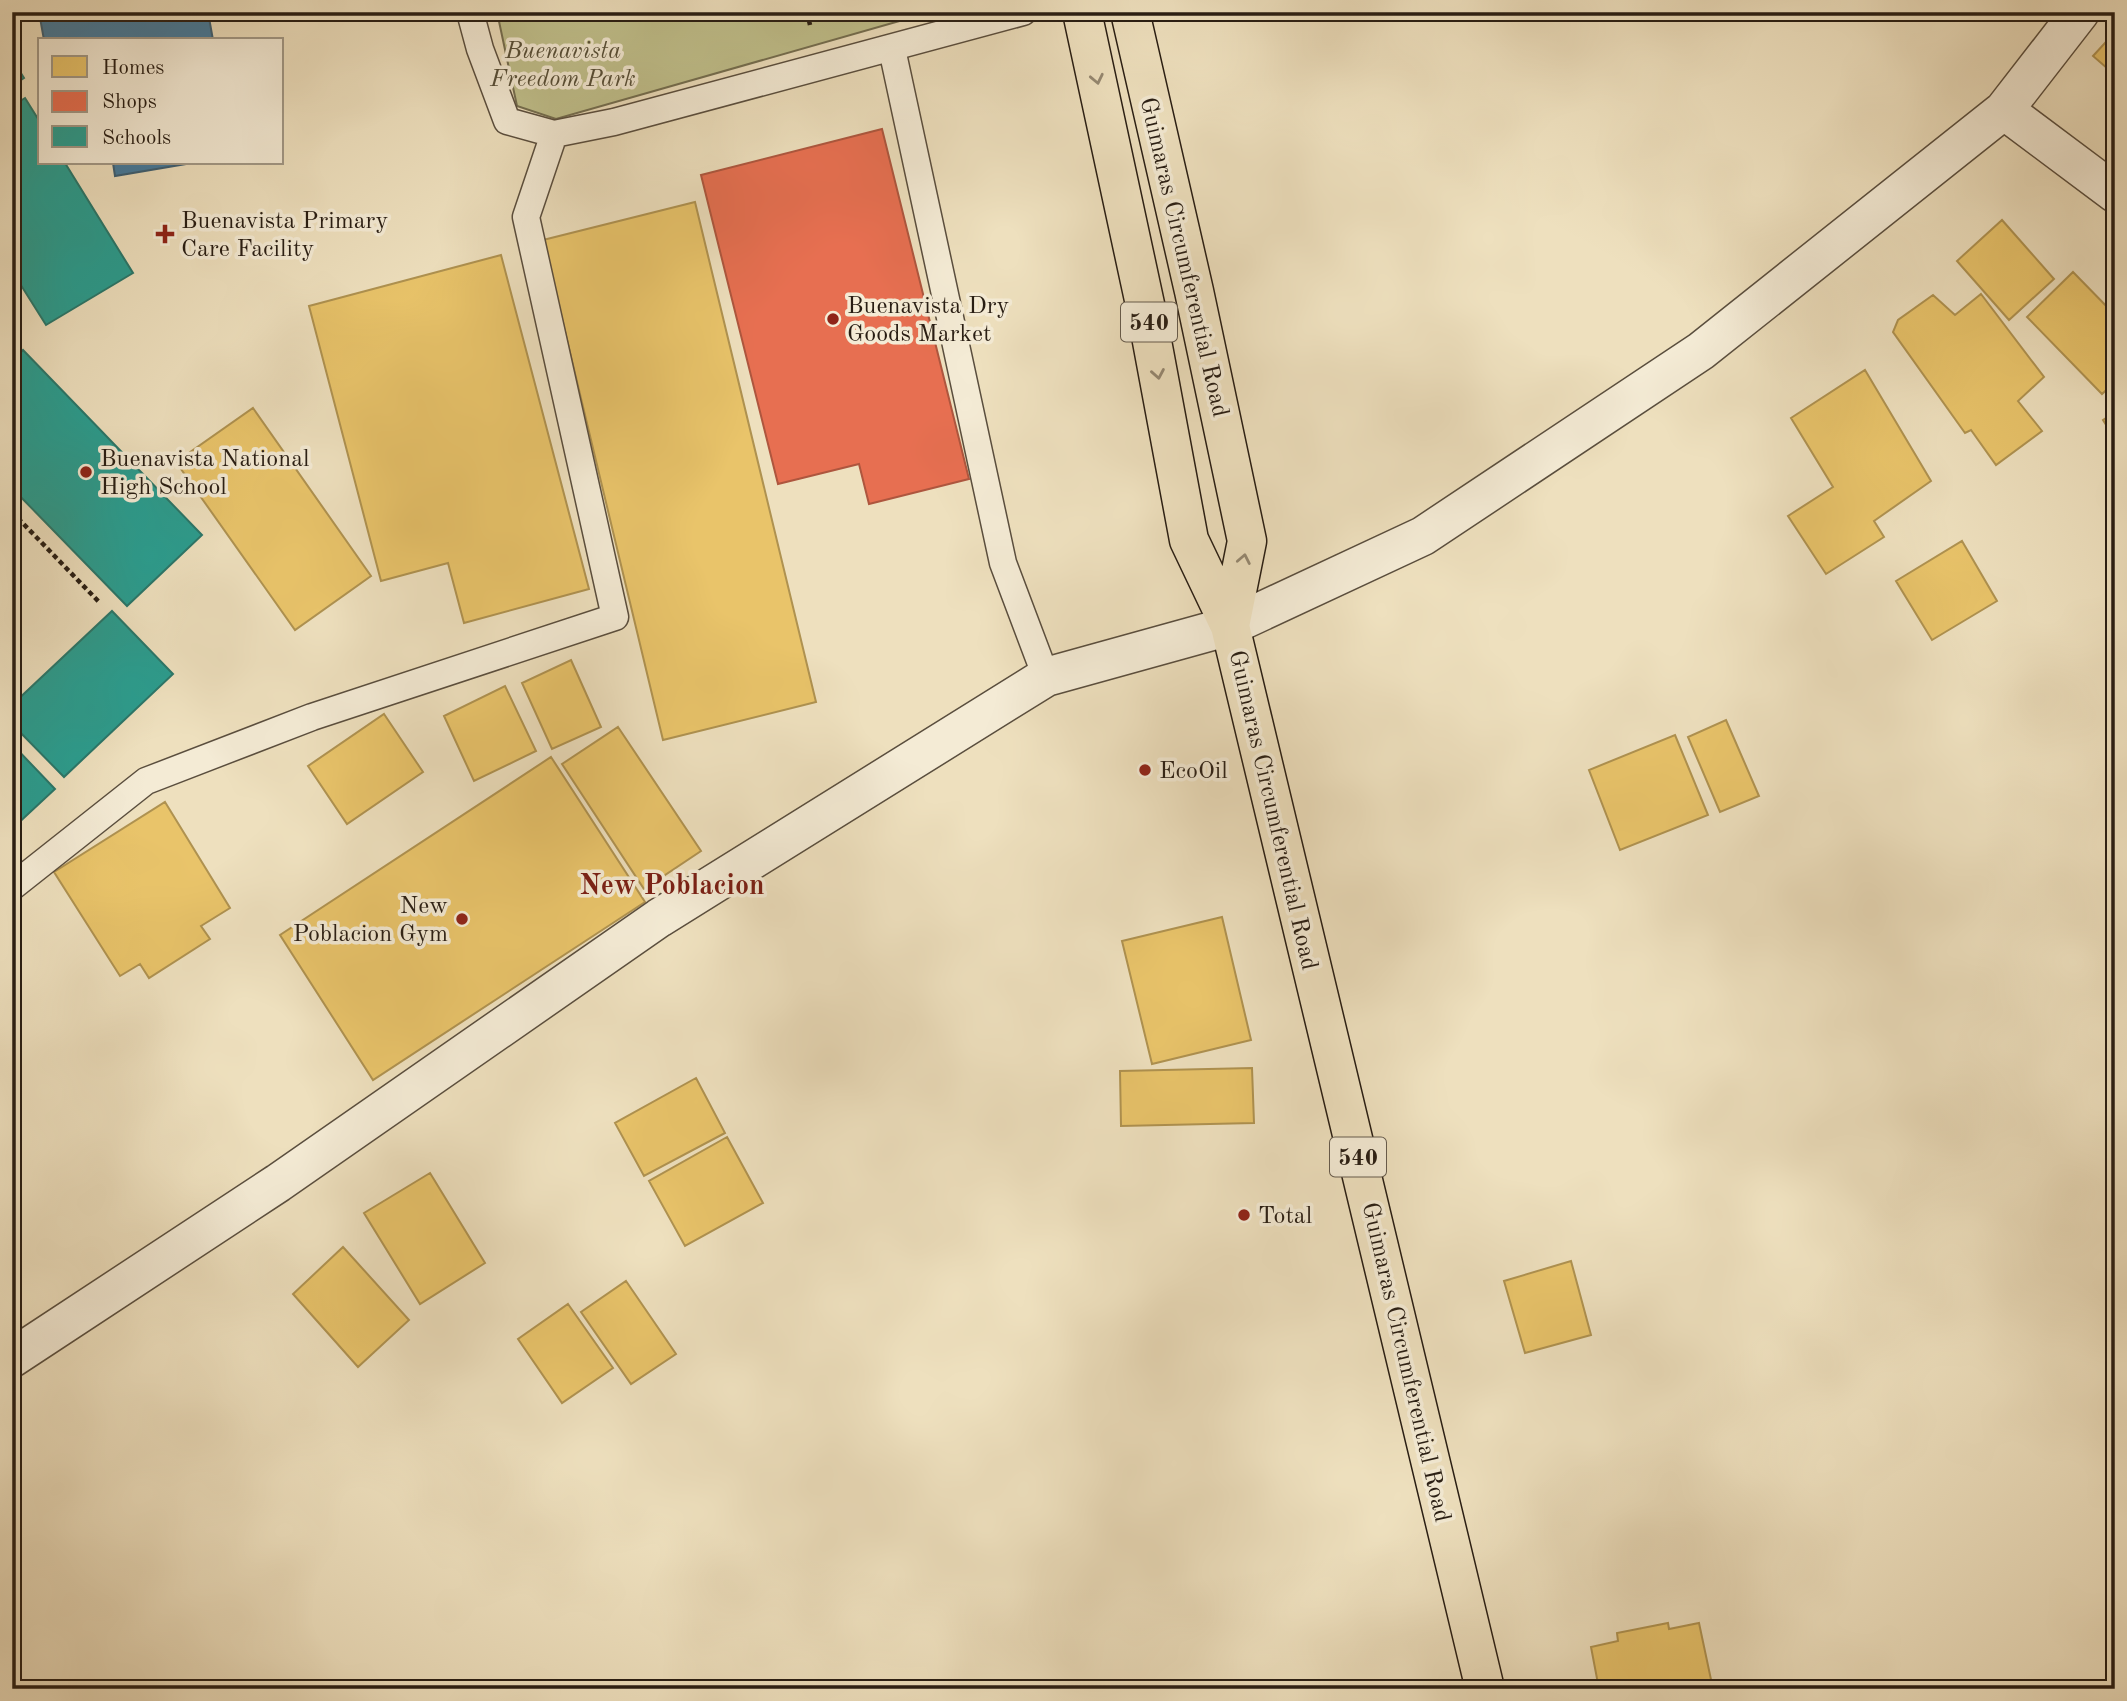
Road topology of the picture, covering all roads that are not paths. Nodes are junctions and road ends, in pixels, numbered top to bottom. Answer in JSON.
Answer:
{"nodes":[{"id":1,"x":470,"y":12,"type":"edge"},
{"id":2,"x":1023,"y":12,"type":"edge"},
{"id":3,"x":1082,"y":12,"type":"edge"},
{"id":4,"x":1130,"y":12,"type":"edge"},
{"id":5,"x":2080,"y":12,"type":"edge"},
{"id":6,"x":892,"y":49,"type":"junction"},
{"id":7,"x":2004,"y":110,"type":"junction"},
{"id":8,"x":554,"y":134,"type":"junction"},
{"id":9,"x":2115,"y":193,"type":"edge"},
{"id":10,"x":1230,"y":626,"type":"junction"},
{"id":11,"x":1046,"y":677,"type":"junction"},
{"id":12,"x":12,"y":887,"type":"edge"},
{"id":13,"x":12,"y":1358,"type":"edge"},
{"id":14,"x":1485,"y":1689,"type":"edge"}],
"edges":[{"from":1,"to":8,"type":"lane"},
{"from":2,"to":6,"type":"lane"},
{"from":3,"to":10,"type":"main road","name":"Guimaras Circumferential Road","number":"540","one_way":true},
{"from":10,"to":4,"type":"main road","name":"Guimaras Circumferential Road","number":"540","one_way":true},
{"from":5,"to":7,"type":"street"},
{"from":6,"to":8,"type":"lane"},
{"from":6,"to":11,"type":"lane"},
{"from":7,"to":9,"type":"street"},
{"from":7,"to":10,"type":"street"},
{"from":8,"to":12,"type":"lane"},
{"from":10,"to":11,"type":"street"},
{"from":10,"to":14,"type":"main road","name":"Guimaras Circumferential Road","number":"540"},
{"from":11,"to":13,"type":"street"}]}
